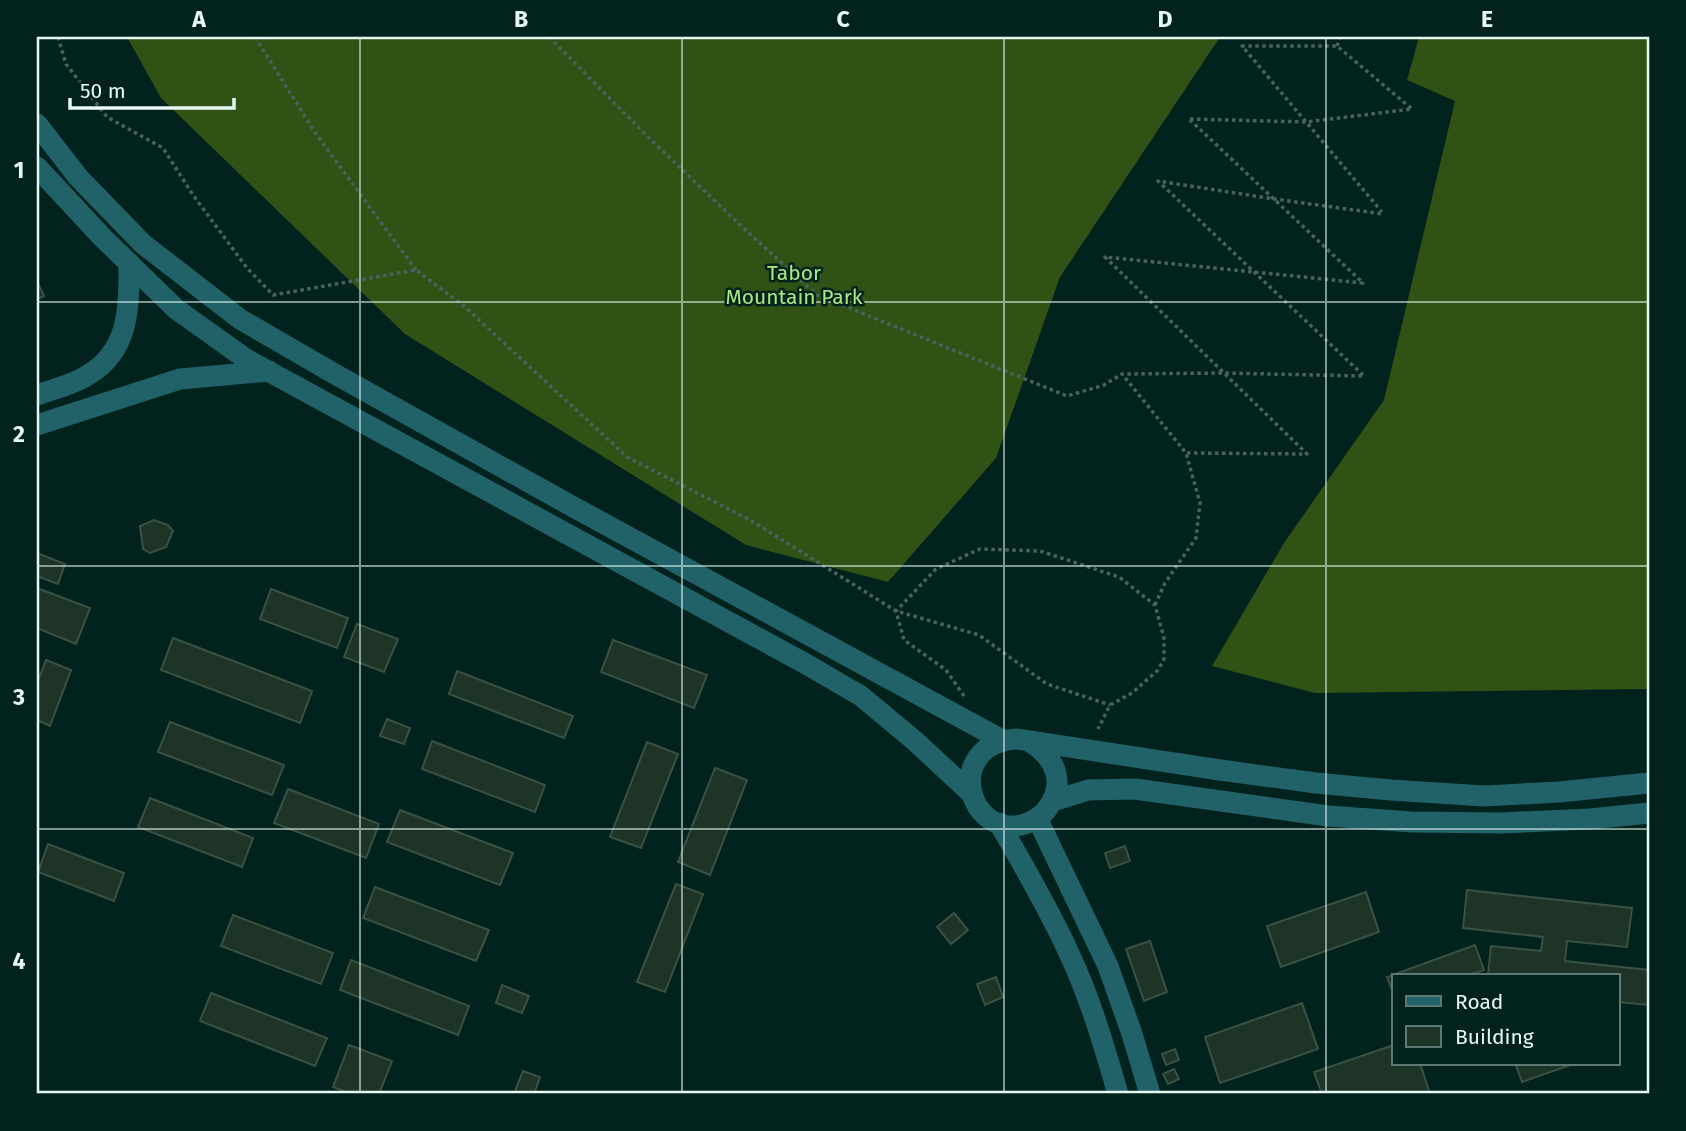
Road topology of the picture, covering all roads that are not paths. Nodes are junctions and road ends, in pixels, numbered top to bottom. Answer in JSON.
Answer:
{"nodes":[{"id":1,"x":37,"y":124,"type":"edge"},
{"id":2,"x":37,"y":167,"type":"edge"},
{"id":3,"x":129,"y":263,"type":"junction"},
{"id":4,"x":269,"y":372,"type":"junction"},
{"id":5,"x":37,"y":395,"type":"edge"},
{"id":6,"x":37,"y":425,"type":"edge"},
{"id":7,"x":1002,"y":740,"type":"junction"},
{"id":8,"x":1030,"y":741,"type":"junction"},
{"id":9,"x":1649,"y":783,"type":"edge"},
{"id":10,"x":971,"y":793,"type":"junction"},
{"id":11,"x":1053,"y":801,"type":"junction"},
{"id":12,"x":1649,"y":813,"type":"edge"},
{"id":13,"x":1037,"y":818,"type":"junction"},
{"id":14,"x":999,"y":823,"type":"junction"},
{"id":15,"x":1118,"y":1094,"type":"edge"},
{"id":16,"x":1150,"y":1094,"type":"edge"}],
"edges":[{"from":1,"to":7,"type":"street"},
{"from":2,"to":3,"type":"street"},
{"from":3,"to":4,"type":"street"},
{"from":3,"to":5,"type":"street"},
{"from":4,"to":6,"type":"street"},
{"from":4,"to":10,"type":"street"},
{"from":7,"to":8,"type":"street"},
{"from":7,"to":10,"type":"street"},
{"from":8,"to":9,"type":"street"},
{"from":8,"to":11,"type":"street"},
{"from":10,"to":14,"type":"street"},
{"from":11,"to":12,"type":"street"},
{"from":11,"to":13,"type":"street"},
{"from":13,"to":14,"type":"street"},
{"from":13,"to":16,"type":"street"},
{"from":14,"to":15,"type":"street"}]}
